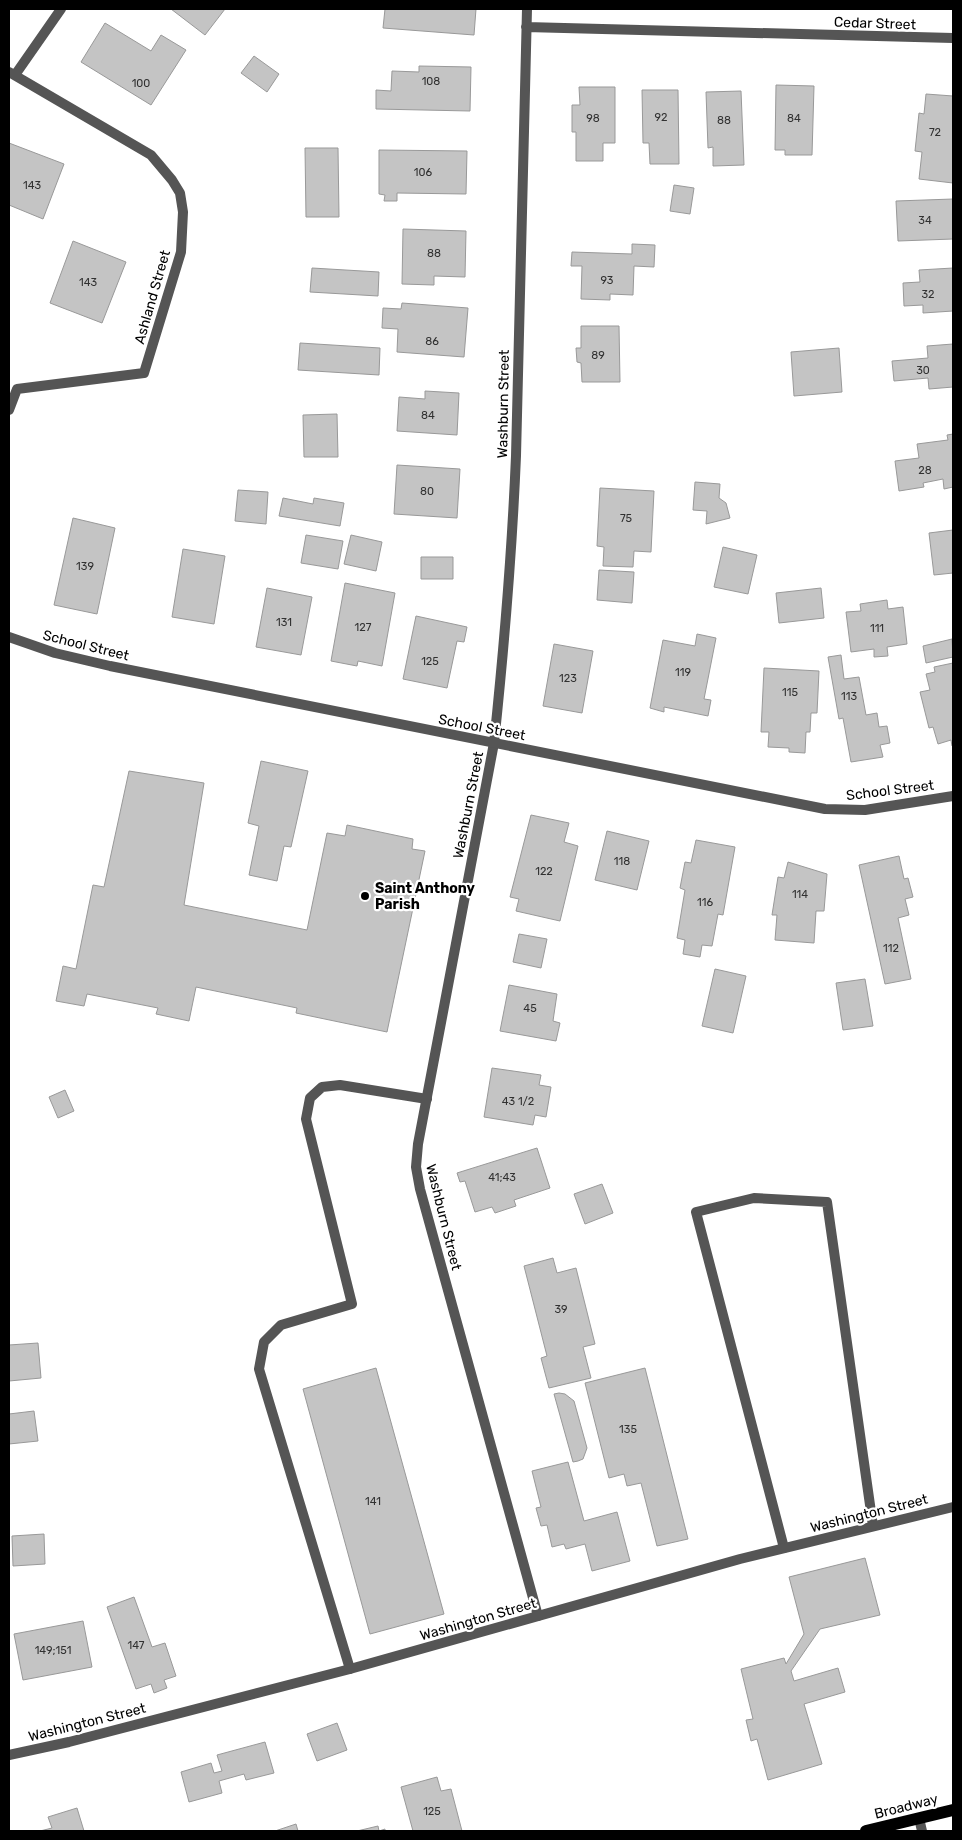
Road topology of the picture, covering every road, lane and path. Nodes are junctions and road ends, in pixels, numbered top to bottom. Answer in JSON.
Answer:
{"nodes":[{"id":1,"x":61,"y":9,"type":"edge"},
{"id":2,"x":527,"y":9,"type":"edge"},
{"id":3,"x":526,"y":27,"type":"junction"},
{"id":4,"x":953,"y":38,"type":"edge"},
{"id":5,"x":12,"y":73,"type":"edge"},
{"id":6,"x":9,"y":410,"type":"edge"},
{"id":7,"x":9,"y":637,"type":"edge"},
{"id":8,"x":494,"y":744,"type":"junction"},
{"id":9,"x":953,"y":796,"type":"edge"},
{"id":10,"x":427,"y":1099,"type":"junction"},
{"id":11,"x":953,"y":1507,"type":"edge"},
{"id":12,"x":874,"y":1526,"type":"junction"},
{"id":13,"x":784,"y":1548,"type":"junction"},
{"id":14,"x":538,"y":1616,"type":"junction"},
{"id":15,"x":350,"y":1669,"type":"junction"},
{"id":16,"x":9,"y":1755,"type":"edge"},
{"id":17,"x":953,"y":1810,"type":"edge"},
{"id":18,"x":921,"y":1825,"type":"edge"},
{"id":19,"x":866,"y":1831,"type":"edge"}],
"edges":[{"from":1,"to":5,"type":"street","name":"Ashland Street"},
{"from":2,"to":3,"type":"street","name":"Washburn Street"},
{"from":3,"to":4,"type":"street","name":"Cedar Street"},
{"from":3,"to":8,"type":"street","name":"Washburn Street"},
{"from":5,"to":6,"type":"street","name":"Ashland Street"},
{"from":7,"to":8,"type":"street","name":"School Street"},
{"from":8,"to":9,"type":"street","name":"School Street"},
{"from":8,"to":10,"type":"street","name":"Washburn Street"},
{"from":10,"to":14,"type":"street","name":"Washburn Street"},
{"from":10,"to":15,"type":"street"},
{"from":11,"to":12,"type":"street","name":"Washington Street"},
{"from":12,"to":13,"type":"street","name":"Washington Street"},
{"from":12,"to":13,"type":"street"},
{"from":13,"to":14,"type":"street","name":"Washington Street"},
{"from":14,"to":15,"type":"street","name":"Washington Street"},
{"from":15,"to":16,"type":"street","name":"Washington Street"},
{"from":17,"to":18,"type":"main road","name":"Broadway"},
{"from":18,"to":19,"type":"main road","name":"Broadway"}]}
